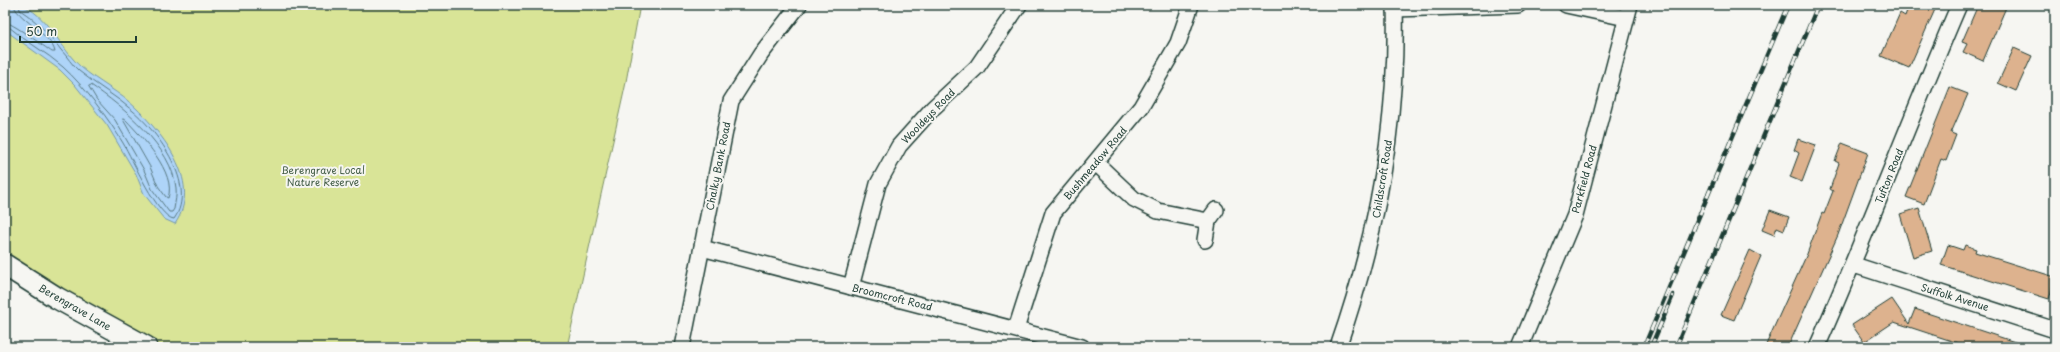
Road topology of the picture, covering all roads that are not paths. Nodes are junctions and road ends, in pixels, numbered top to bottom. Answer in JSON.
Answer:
{"nodes":[{"id":1,"x":799,"y":5,"type":"edge"},
{"id":2,"x":1019,"y":5,"type":"edge"},
{"id":3,"x":1191,"y":5,"type":"edge"},
{"id":4,"x":1518,"y":5,"type":"edge"},
{"id":5,"x":1566,"y":5,"type":"edge"},
{"id":6,"x":1959,"y":5,"type":"edge"},
{"id":7,"x":1395,"y":7,"type":"edge"},
{"id":8,"x":1628,"y":11,"type":"edge"},
{"id":9,"x":1096,"y":163,"type":"junction"},
{"id":10,"x":1204,"y":240,"type":"dead end"},
{"id":11,"x":702,"y":248,"type":"junction"},
{"id":12,"x":5,"y":265,"type":"edge"},
{"id":13,"x":1854,"y":265,"type":"junction"},
{"id":14,"x":851,"y":287,"type":"junction"},
{"id":15,"x":1016,"y":329,"type":"junction"},
{"id":16,"x":2055,"y":330,"type":"edge"},
{"id":17,"x":146,"y":347,"type":"edge"},
{"id":18,"x":682,"y":347,"type":"edge"},
{"id":19,"x":1082,"y":347,"type":"edge"},
{"id":20,"x":1338,"y":347,"type":"edge"},
{"id":21,"x":1520,"y":347,"type":"edge"},
{"id":22,"x":1817,"y":347,"type":"edge"}],
"edges":[{"from":1,"to":11,"type":"street","name":"Chalky Bank Road"},
{"from":2,"to":14,"type":"street","name":"Wooldeys Road"},
{"from":3,"to":9,"type":"street","name":"Bushmeadow Road"},
{"from":4,"to":7,"type":"street"},
{"from":5,"to":8,"type":"street"},
{"from":6,"to":13,"type":"street","name":"Tufton Road"},
{"from":7,"to":20,"type":"street","name":"Childscroft Road"},
{"from":8,"to":21,"type":"street","name":"Parkfield Road"},
{"from":9,"to":10,"type":"street"},
{"from":9,"to":15,"type":"street","name":"Bushmeadow Road"},
{"from":11,"to":14,"type":"street","name":"Broomcroft Road"},
{"from":11,"to":18,"type":"street","name":"Chalky Bank Road"},
{"from":12,"to":17,"type":"street","name":"Berengrave Lane"},
{"from":13,"to":16,"type":"street","name":"Suffolk Avenue"},
{"from":13,"to":22,"type":"street","name":"Tufton Road"},
{"from":14,"to":15,"type":"street","name":"Broomcroft Road"},
{"from":15,"to":19,"type":"street","name":"Broomcroft Road"}]}
